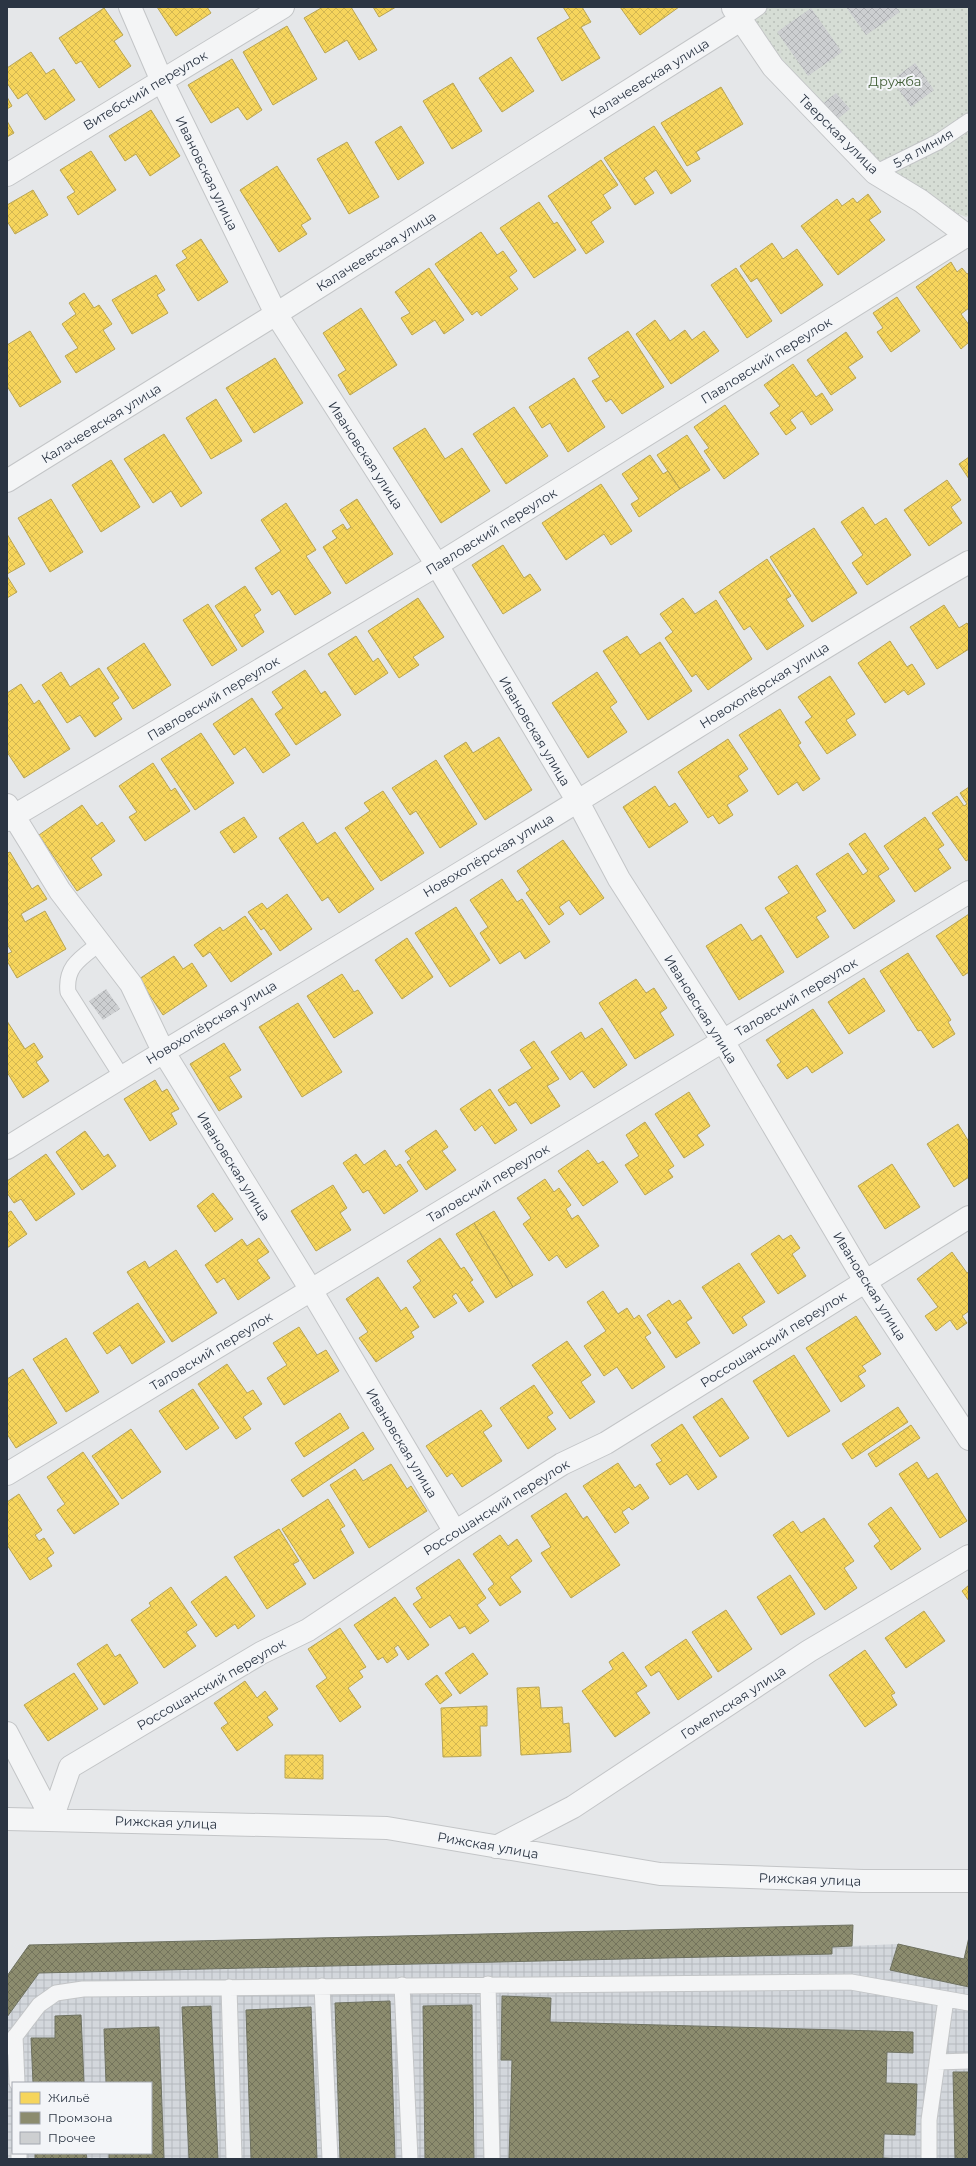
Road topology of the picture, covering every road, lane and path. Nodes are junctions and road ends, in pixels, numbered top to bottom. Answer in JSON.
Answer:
{"nodes":[{"id":1,"x":130,"y":7,"type":"edge"},
{"id":2,"x":283,"y":7,"type":"edge"},
{"id":3,"x":744,"y":11,"type":"edge"},
{"id":4,"x":161,"y":79,"type":"junction"},
{"id":5,"x":969,"y":121,"type":"edge"},
{"id":6,"x":875,"y":173,"type":"junction"},
{"id":7,"x":7,"y":175,"type":"edge"},
{"id":8,"x":968,"y":236,"type":"edge"},
{"id":9,"x":276,"y":314,"type":"junction"},
{"id":10,"x":7,"y":480,"type":"edge"},
{"id":11,"x":969,"y":562,"type":"edge"},
{"id":12,"x":437,"y":565,"type":"junction"},
{"id":13,"x":578,"y":802,"type":"junction"},
{"id":14,"x":9,"y":814,"type":"edge"},
{"id":15,"x":969,"y":892,"type":"edge"},
{"id":16,"x":100,"y":943,"type":"junction"},
{"id":17,"x":723,"y":1041,"type":"junction"},
{"id":18,"x":163,"y":1051,"type":"junction"},
{"id":19,"x":122,"y":1077,"type":"junction"},
{"id":20,"x":7,"y":1148,"type":"edge"},
{"id":21,"x":969,"y":1217,"type":"edge"},
{"id":22,"x":865,"y":1281,"type":"junction"},
{"id":23,"x":310,"y":1290,"type":"junction"},
{"id":24,"x":969,"y":1439,"type":"edge"},
{"id":25,"x":7,"y":1474,"type":"edge"},
{"id":26,"x":455,"y":1532,"type":"junction"},
{"id":27,"x":969,"y":1556,"type":"edge"},
{"id":28,"x":7,"y":1733,"type":"edge"},
{"id":29,"x":7,"y":1819,"type":"edge"},
{"id":30,"x":52,"y":1819,"type":"junction"},
{"id":31,"x":496,"y":1847,"type":"junction"},
{"id":32,"x":969,"y":1881,"type":"edge"},
{"id":33,"x":488,"y":1984,"type":"junction"},
{"id":34,"x":402,"y":1985,"type":"junction"},
{"id":35,"x":322,"y":1986,"type":"junction"},
{"id":36,"x":229,"y":1987,"type":"junction"},
{"id":37,"x":946,"y":1999,"type":"junction"},
{"id":38,"x":969,"y":2002,"type":"edge"},
{"id":39,"x":11,"y":2042,"type":"edge"},
{"id":40,"x":937,"y":2062,"type":"junction"},
{"id":41,"x":969,"y":2062,"type":"edge"},
{"id":42,"x":17,"y":2082,"type":"edge"},
{"id":43,"x":234,"y":2159,"type":"edge"},
{"id":44,"x":330,"y":2159,"type":"edge"},
{"id":45,"x":410,"y":2159,"type":"edge"},
{"id":46,"x":492,"y":2159,"type":"edge"},
{"id":47,"x":929,"y":2159,"type":"edge"}],
"edges":[{"from":1,"to":4,"type":"street","name":"Ивановская улица"},
{"from":2,"to":4,"type":"street","name":"Витебский переулок"},
{"from":3,"to":6,"type":"street","name":"Тверская улица"},
{"from":3,"to":9,"type":"street","name":"Калачеевская улица"},
{"from":4,"to":7,"type":"street","name":"Витебский переулок"},
{"from":4,"to":9,"type":"street","name":"Ивановская улица"},
{"from":5,"to":6,"type":"lane","name":"5-я линия"},
{"from":6,"to":8,"type":"street","name":"Тверская улица"},
{"from":8,"to":12,"type":"street","name":"Павловский переулок"},
{"from":9,"to":10,"type":"street","name":"Калачеевская улица"},
{"from":9,"to":12,"type":"street","name":"Ивановская улица"},
{"from":11,"to":13,"type":"street","name":"Новохопёрская улица"},
{"from":12,"to":13,"type":"street","name":"Ивановская улица"},
{"from":12,"to":14,"type":"street","name":"Павловский переулок"},
{"from":13,"to":17,"type":"street","name":"Ивановская улица"},
{"from":13,"to":18,"type":"street","name":"Новохопёрская улица"},
{"from":14,"to":16,"type":"street","name":"Ивановская улица"},
{"from":15,"to":17,"type":"street","name":"Таловский переулок"},
{"from":16,"to":18,"type":"street","name":"Ивановская улица"},
{"from":16,"to":19,"type":"lane"},
{"from":17,"to":22,"type":"street","name":"Ивановская улица"},
{"from":17,"to":23,"type":"street","name":"Таловский переулок"},
{"from":18,"to":19,"type":"street","name":"Новохопёрская улица"},
{"from":18,"to":23,"type":"street","name":"Ивановская улица"},
{"from":19,"to":20,"type":"street","name":"Новохопёрская улица"},
{"from":21,"to":22,"type":"street","name":"Россошанский переулок"},
{"from":22,"to":24,"type":"street","name":"Ивановская улица"},
{"from":22,"to":26,"type":"street","name":"Россошанский переулок"},
{"from":23,"to":25,"type":"street","name":"Таловский переулок"},
{"from":23,"to":26,"type":"street","name":"Ивановская улица"},
{"from":26,"to":30,"type":"street","name":"Россошанский переулок"},
{"from":27,"to":31,"type":"street","name":"Гомельская улица"},
{"from":28,"to":30,"type":"street"},
{"from":29,"to":30,"type":"street","name":"Рижская улица"},
{"from":30,"to":31,"type":"street","name":"Рижская улица"},
{"from":31,"to":32,"type":"street","name":"Рижская улица"},
{"from":33,"to":34,"type":"lane"},
{"from":33,"to":37,"type":"lane"},
{"from":33,"to":46,"type":"lane"},
{"from":34,"to":35,"type":"lane"},
{"from":34,"to":45,"type":"lane"},
{"from":35,"to":36,"type":"lane"},
{"from":35,"to":44,"type":"lane"},
{"from":36,"to":39,"type":"lane"},
{"from":36,"to":43,"type":"lane"},
{"from":37,"to":38,"type":"lane"},
{"from":37,"to":40,"type":"lane"},
{"from":39,"to":42,"type":"lane"},
{"from":40,"to":41,"type":"lane"},
{"from":40,"to":47,"type":"lane"}]}
